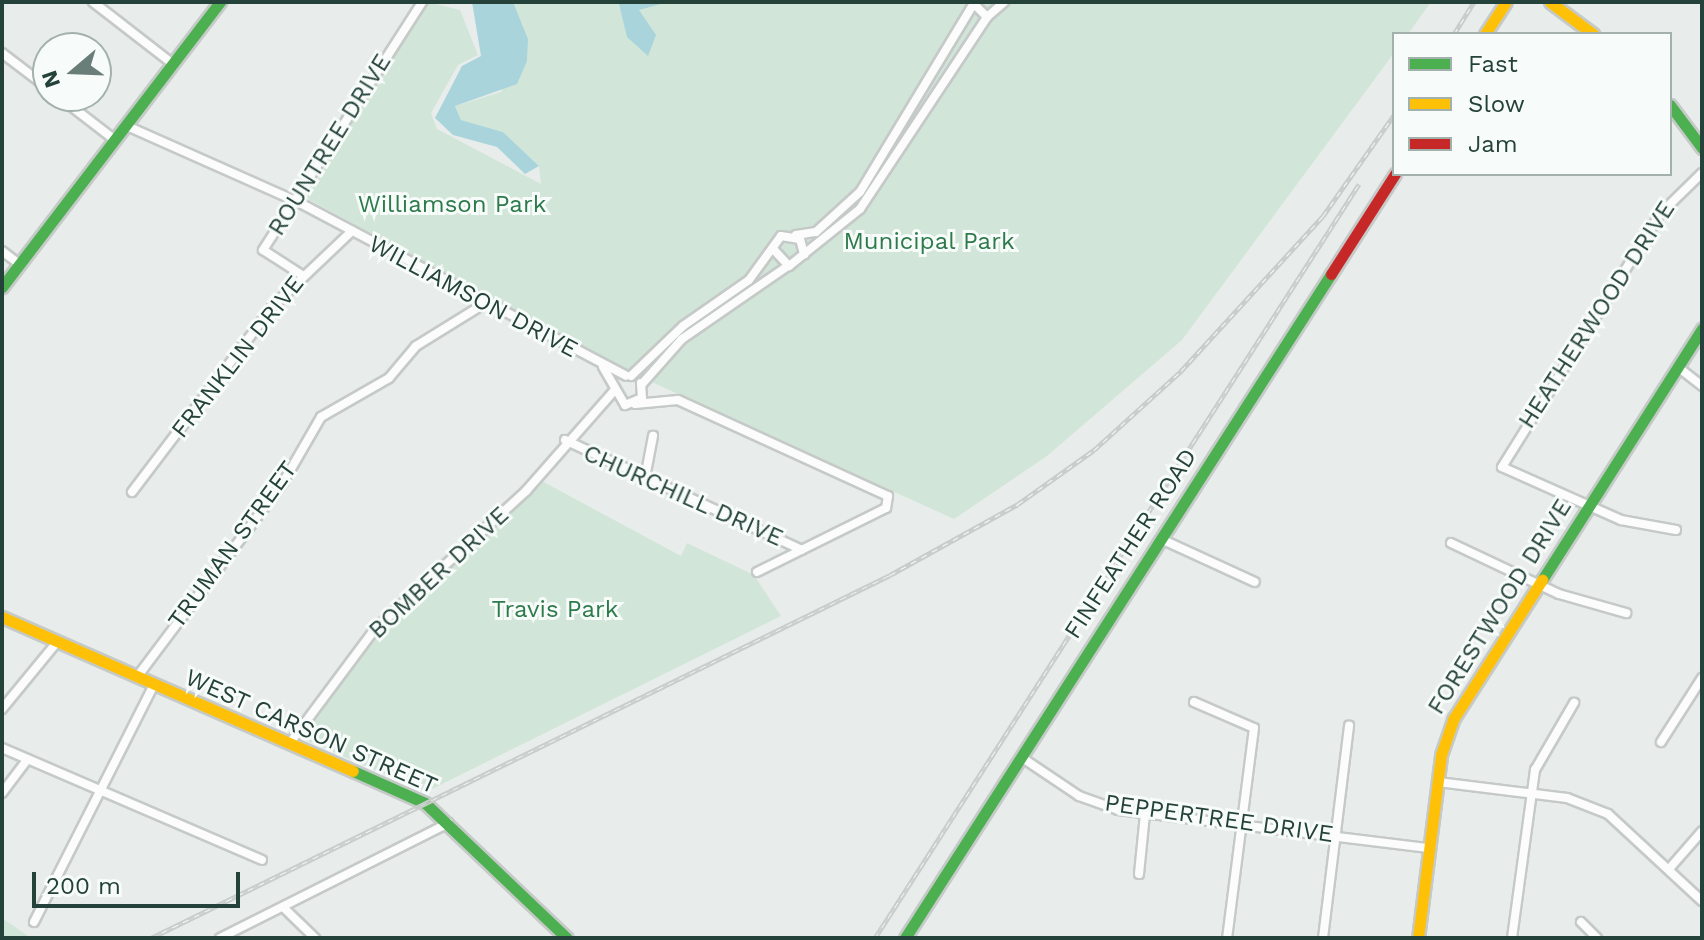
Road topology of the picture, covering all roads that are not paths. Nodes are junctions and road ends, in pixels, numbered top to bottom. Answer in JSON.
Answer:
{"nodes":[{"id":1,"x":93,"y":2,"type":"edge"},
{"id":2,"x":220,"y":2,"type":"edge"},
{"id":3,"x":422,"y":2,"type":"edge"},
{"id":4,"x":1004,"y":2,"type":"edge"},
{"id":5,"x":1550,"y":2,"type":"edge"},
{"id":6,"x":973,"y":3,"type":"edge"},
{"id":7,"x":1504,"y":6,"type":"edge"},
{"id":8,"x":987,"y":17,"type":"junction"},
{"id":9,"x":1486,"y":32,"type":"edge"},
{"id":10,"x":1590,"y":32,"type":"edge"},
{"id":11,"x":2,"y":53,"type":"edge"},
{"id":12,"x":173,"y":64,"type":"junction"},
{"id":13,"x":32,"y":76,"type":"edge"},
{"id":14,"x":1672,"y":108,"type":"edge"},
{"id":15,"x":79,"y":112,"type":"edge"},
{"id":16,"x":127,"y":126,"type":"junction"},
{"id":17,"x":115,"y":140,"type":"junction"},
{"id":18,"x":1702,"y":148,"type":"edge"},
{"id":19,"x":1702,"y":173,"type":"edge"},
{"id":20,"x":1394,"y":176,"type":"edge"},
{"id":21,"x":298,"y":202,"type":"junction"},
{"id":22,"x":352,"y":231,"type":"junction"},
{"id":23,"x":796,"y":235,"type":"junction"},
{"id":24,"x":773,"y":249,"type":"junction"},
{"id":25,"x":2,"y":251,"type":"edge"},
{"id":26,"x":804,"y":254,"type":"junction"},
{"id":27,"x":19,"y":264,"type":"junction"},
{"id":28,"x":789,"y":266,"type":"junction"},
{"id":29,"x":302,"y":275,"type":"junction"},
{"id":30,"x":2,"y":287,"type":"edge"},
{"id":31,"x":482,"y":305,"type":"junction"},
{"id":32,"x":1702,"y":329,"type":"edge"},
{"id":33,"x":603,"y":366,"type":"junction"},
{"id":34,"x":1678,"y":367,"type":"junction"},
{"id":35,"x":628,"y":376,"type":"junction"},
{"id":36,"x":1702,"y":386,"type":"edge"},
{"id":37,"x":643,"y":387,"type":"junction"},
{"id":38,"x":615,"y":388,"type":"junction"},
{"id":39,"x":662,"y":399,"type":"junction"},
{"id":40,"x":621,"y":403,"type":"junction"},
{"id":41,"x":635,"y":404,"type":"junction"},
{"id":42,"x":594,"y":407,"type":"junction"},
{"id":43,"x":653,"y":436,"type":"dead end"},
{"id":44,"x":565,"y":440,"type":"junction"},
{"id":45,"x":645,"y":478,"type":"junction"},
{"id":46,"x":132,"y":492,"type":"dead end"},
{"id":47,"x":1589,"y":506,"type":"junction"},
{"id":48,"x":1676,"y":530,"type":"dead end"},
{"id":49,"x":1161,"y":539,"type":"junction"},
{"id":50,"x":1451,"y":543,"type":"dead end"},
{"id":51,"x":802,"y":550,"type":"junction"},
{"id":52,"x":757,"y":572,"type":"dead end"},
{"id":53,"x":1255,"y":582,"type":"dead end"},
{"id":54,"x":1538,"y":583,"type":"junction"},
{"id":55,"x":1626,"y":613,"type":"dead end"},
{"id":56,"x":2,"y":617,"type":"edge"},
{"id":57,"x":57,"y":642,"type":"junction"},
{"id":58,"x":137,"y":677,"type":"junction"},
{"id":59,"x":1702,"y":678,"type":"edge"},
{"id":60,"x":154,"y":684,"type":"junction"},
{"id":61,"x":1194,"y":702,"type":"dead end"},
{"id":62,"x":1574,"y":703,"type":"dead end"},
{"id":63,"x":2,"y":709,"type":"edge"},
{"id":64,"x":1349,"y":726,"type":"dead end"},
{"id":65,"x":1661,"y":742,"type":"dead end"},
{"id":66,"x":290,"y":743,"type":"junction"},
{"id":67,"x":2,"y":748,"type":"edge"},
{"id":68,"x":1021,"y":757,"type":"junction"},
{"id":69,"x":27,"y":760,"type":"junction"},
{"id":70,"x":1438,"y":782,"type":"junction"},
{"id":71,"x":101,"y":789,"type":"junction"},
{"id":72,"x":2,"y":793,"type":"edge"},
{"id":73,"x":1532,"y":793,"type":"junction"},
{"id":74,"x":1145,"y":814,"type":"junction"},
{"id":75,"x":449,"y":823,"type":"junction"},
{"id":76,"x":1241,"y":824,"type":"junction"},
{"id":77,"x":1702,"y":831,"type":"edge"},
{"id":78,"x":1336,"y":835,"type":"junction"},
{"id":79,"x":1429,"y":848,"type":"junction"},
{"id":80,"x":262,"y":860,"type":"dead end"},
{"id":81,"x":1669,"y":869,"type":"junction"},
{"id":82,"x":1139,"y":874,"type":"dead end"},
{"id":83,"x":1702,"y":901,"type":"edge"},
{"id":84,"x":283,"y":907,"type":"junction"},
{"id":85,"x":34,"y":922,"type":"dead end"},
{"id":86,"x":1581,"y":922,"type":"dead end"},
{"id":87,"x":220,"y":938,"type":"edge"},
{"id":88,"x":315,"y":938,"type":"edge"},
{"id":89,"x":567,"y":938,"type":"edge"},
{"id":90,"x":905,"y":938,"type":"edge"},
{"id":91,"x":1227,"y":938,"type":"edge"},
{"id":92,"x":1323,"y":938,"type":"edge"},
{"id":93,"x":1418,"y":938,"type":"edge"},
{"id":94,"x":1512,"y":938,"type":"edge"},
{"id":95,"x":1597,"y":938,"type":"edge"}],
"edges":[{"from":1,"to":12,"type":"street"},
{"from":2,"to":12,"type":"street"},
{"from":3,"to":21,"type":"street","name":"ROUNTREE DRIVE"},
{"from":4,"to":8,"type":"street"},
{"from":5,"to":10,"type":"street"},
{"from":6,"to":8,"type":"street"},
{"from":6,"to":23,"type":"street"},
{"from":7,"to":9,"type":"street"},
{"from":8,"to":26,"type":"street"},
{"from":11,"to":13,"type":"street"},
{"from":12,"to":16,"type":"street"},
{"from":14,"to":18,"type":"street"},
{"from":15,"to":17,"type":"street"},
{"from":16,"to":17,"type":"street"},
{"from":16,"to":21,"type":"street","name":"WILLIAMSON DRIVE"},
{"from":17,"to":27,"type":"street"},
{"from":19,"to":47,"type":"street","name":"HEATHERWOOD DRIVE"},
{"from":20,"to":49,"type":"street","name":"FINFEATHER ROAD"},
{"from":21,"to":22,"type":"street","name":"WILLIAMSON DRIVE"},
{"from":21,"to":29,"type":"street","name":"ROUNTREE DRIVE"},
{"from":22,"to":29,"type":"street","name":"FRANKLIN DRIVE"},
{"from":22,"to":31,"type":"street","name":"WILLIAMSON DRIVE"},
{"from":23,"to":24,"type":"street","name":"BOMBER DRIVE"},
{"from":23,"to":26,"type":"street"},
{"from":24,"to":28,"type":"street"},
{"from":24,"to":35,"type":"street","name":"BOMBER DRIVE"},
{"from":25,"to":27,"type":"street"},
{"from":26,"to":28,"type":"street"},
{"from":27,"to":30,"type":"street"},
{"from":28,"to":37,"type":"street"},
{"from":29,"to":46,"type":"street","name":"FRANKLIN DRIVE"},
{"from":31,"to":33,"type":"street","name":"WILLIAMSON DRIVE"},
{"from":31,"to":58,"type":"street","name":"TRUMAN STREET"},
{"from":32,"to":34,"type":"street","name":"FORESTWOOD DRIVE"},
{"from":33,"to":35,"type":"street","name":"WILLIAMSON DRIVE"},
{"from":33,"to":38,"type":"street","name":"WILLIAMSON DRIVE"},
{"from":34,"to":36,"type":"street"},
{"from":34,"to":47,"type":"street","name":"FORESTWOOD DRIVE"},
{"from":35,"to":37,"type":"street","name":"WILLIAMSON DRIVE"},
{"from":35,"to":38,"type":"street","name":"BOMBER DRIVE"},
{"from":37,"to":39,"type":"street"},
{"from":37,"to":41,"type":"street"},
{"from":38,"to":40,"type":"street","name":"WILLIAMSON DRIVE"},
{"from":38,"to":42,"type":"street","name":"BOMBER DRIVE"},
{"from":39,"to":41,"type":"street"},
{"from":39,"to":51,"type":"street"},
{"from":40,"to":41,"type":"street"},
{"from":40,"to":42,"type":"street"},
{"from":42,"to":44,"type":"street","name":"BOMBER DRIVE"},
{"from":43,"to":45,"type":"street"},
{"from":44,"to":45,"type":"street","name":"CHURCHILL DRIVE"},
{"from":44,"to":66,"type":"street","name":"BOMBER DRIVE"},
{"from":45,"to":51,"type":"street","name":"CHURCHILL DRIVE"},
{"from":47,"to":48,"type":"street"},
{"from":47,"to":54,"type":"street","name":"FORESTWOOD DRIVE"},
{"from":49,"to":53,"type":"street"},
{"from":49,"to":68,"type":"street","name":"FINFEATHER ROAD"},
{"from":50,"to":54,"type":"street"},
{"from":51,"to":52,"type":"street"},
{"from":54,"to":55,"type":"street"},
{"from":54,"to":70,"type":"street","name":"FORESTWOOD DRIVE"},
{"from":56,"to":57,"type":"street","name":"WEST CARSON STREET"},
{"from":57,"to":58,"type":"street","name":"WEST CARSON STREET"},
{"from":57,"to":63,"type":"street"},
{"from":58,"to":60,"type":"street","name":"WEST CARSON STREET"},
{"from":59,"to":65,"type":"street"},
{"from":60,"to":66,"type":"street","name":"WEST CARSON STREET"},
{"from":60,"to":71,"type":"street"},
{"from":61,"to":76,"type":"street"},
{"from":62,"to":73,"type":"street"},
{"from":64,"to":78,"type":"street"},
{"from":66,"to":75,"type":"street","name":"WEST CARSON STREET"},
{"from":67,"to":69,"type":"street"},
{"from":68,"to":74,"type":"street","name":"PEPPERTREE DRIVE"},
{"from":68,"to":90,"type":"street","name":"FINFEATHER ROAD"},
{"from":69,"to":71,"type":"street"},
{"from":69,"to":72,"type":"street"},
{"from":70,"to":73,"type":"street"},
{"from":70,"to":79,"type":"street","name":"FORESTWOOD DRIVE"},
{"from":71,"to":80,"type":"street"},
{"from":71,"to":85,"type":"street"},
{"from":73,"to":81,"type":"street"},
{"from":73,"to":94,"type":"street"},
{"from":74,"to":76,"type":"street","name":"PEPPERTREE DRIVE"},
{"from":74,"to":82,"type":"street"},
{"from":75,"to":84,"type":"street"},
{"from":75,"to":89,"type":"street","name":"WEST CARSON STREET"},
{"from":76,"to":78,"type":"street","name":"PEPPERTREE DRIVE"},
{"from":76,"to":91,"type":"street"},
{"from":77,"to":81,"type":"street"},
{"from":78,"to":79,"type":"street","name":"PEPPERTREE DRIVE"},
{"from":78,"to":92,"type":"street"},
{"from":79,"to":93,"type":"street","name":"FORESTWOOD DRIVE"},
{"from":81,"to":83,"type":"street"},
{"from":84,"to":87,"type":"street"},
{"from":84,"to":88,"type":"street"},
{"from":86,"to":95,"type":"street"}]}
